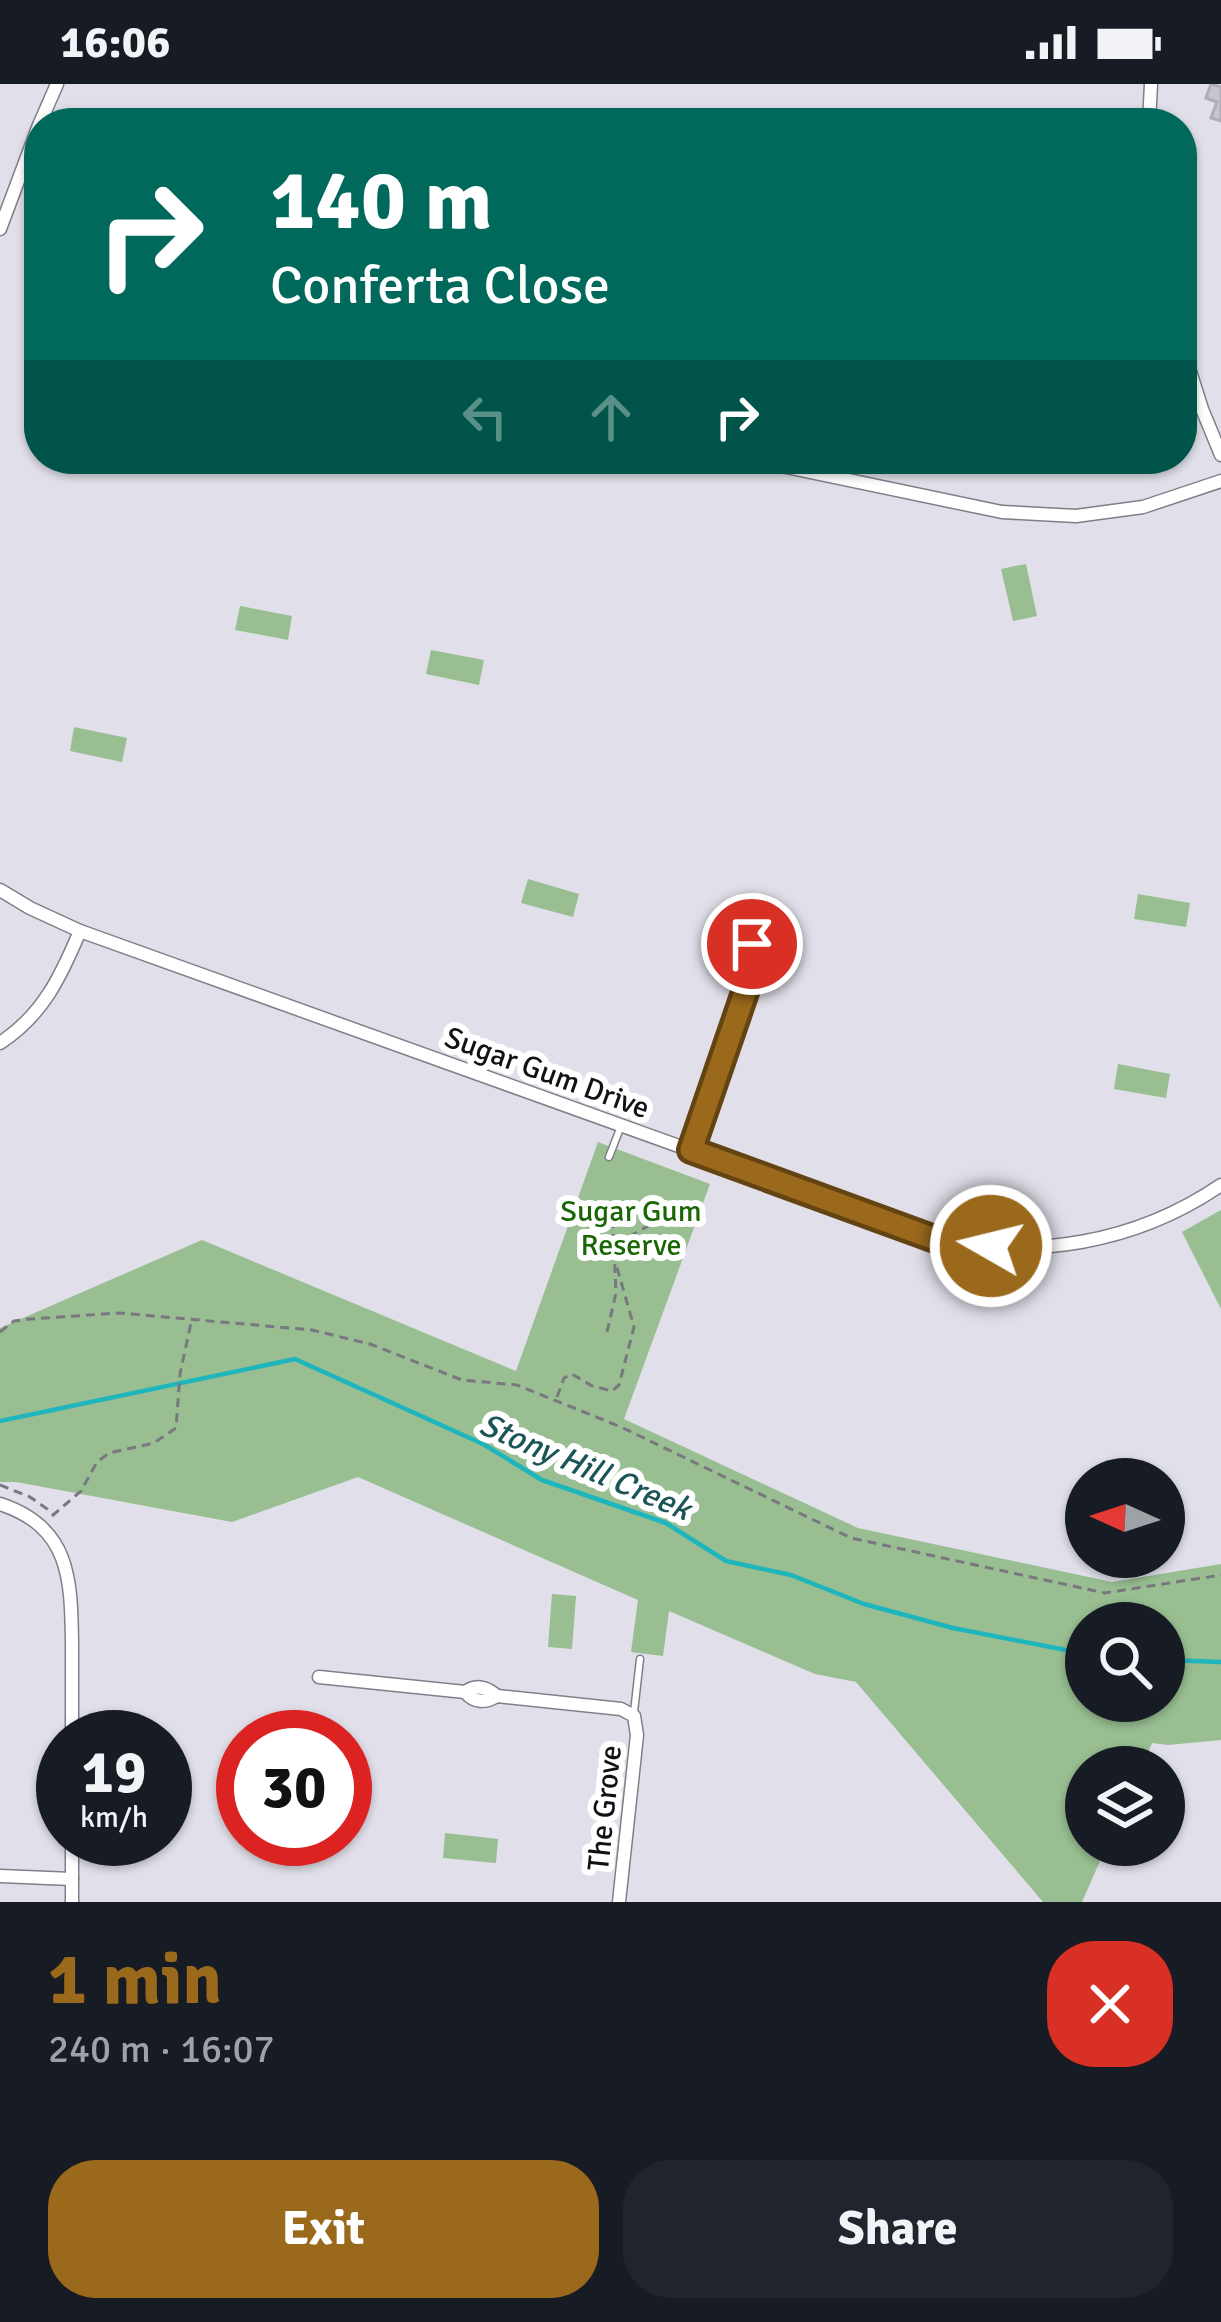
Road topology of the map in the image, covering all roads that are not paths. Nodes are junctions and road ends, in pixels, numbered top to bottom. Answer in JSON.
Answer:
{"nodes":[{"id":1,"x":24,"y":164,"type":"edge"},
{"id":2,"x":0,"y":229,"type":"edge"},
{"id":3,"x":1197,"y":393,"type":"edge"},
{"id":4,"x":1221,"y":454,"type":"edge"},
{"id":5,"x":820,"y":474,"type":"edge"},
{"id":6,"x":1221,"y":481,"type":"edge"},
{"id":7,"x":0,"y":890,"type":"edge"},
{"id":8,"x":80,"y":931,"type":"junction"},
{"id":9,"x":752,"y":944,"type":"dead end"},
{"id":10,"x":0,"y":1043,"type":"edge"},
{"id":11,"x":621,"y":1126,"type":"junction"},
{"id":12,"x":691,"y":1150,"type":"junction"},
{"id":13,"x":609,"y":1156,"type":"dead end"},
{"id":14,"x":1221,"y":1185,"type":"edge"},
{"id":15,"x":0,"y":1504,"type":"edge"},
{"id":16,"x":640,"y":1659,"type":"dead end"},
{"id":17,"x":320,"y":1677,"type":"dead end"},
{"id":18,"x":72,"y":1710,"type":"edge"},
{"id":19,"x":634,"y":1716,"type":"junction"},
{"id":20,"x":72,"y":1866,"type":"edge"},
{"id":21,"x":0,"y":1876,"type":"edge"},
{"id":22,"x":72,"y":1880,"type":"junction"},
{"id":23,"x":72,"y":1902,"type":"edge"},
{"id":24,"x":620,"y":1902,"type":"edge"}],
"edges":[{"from":1,"to":2,"type":"street"},
{"from":3,"to":4,"type":"street"},
{"from":5,"to":6,"type":"street"},
{"from":7,"to":8,"type":"street","name":"Sugar Gum Drive"},
{"from":8,"to":10,"type":"street"},
{"from":8,"to":11,"type":"street","name":"Sugar Gum Drive"},
{"from":9,"to":12,"type":"street"},
{"from":11,"to":12,"type":"street","name":"Sugar Gum Drive"},
{"from":11,"to":13,"type":"lane"},
{"from":12,"to":14,"type":"street","name":"Sugar Gum Drive"},
{"from":15,"to":18,"type":"street"},
{"from":16,"to":19,"type":"lane"},
{"from":17,"to":19,"type":"street","name":"The Grove"},
{"from":19,"to":24,"type":"street","name":"The Grove"},
{"from":20,"to":22,"type":"street"},
{"from":21,"to":22,"type":"street"},
{"from":22,"to":23,"type":"street"}]}
